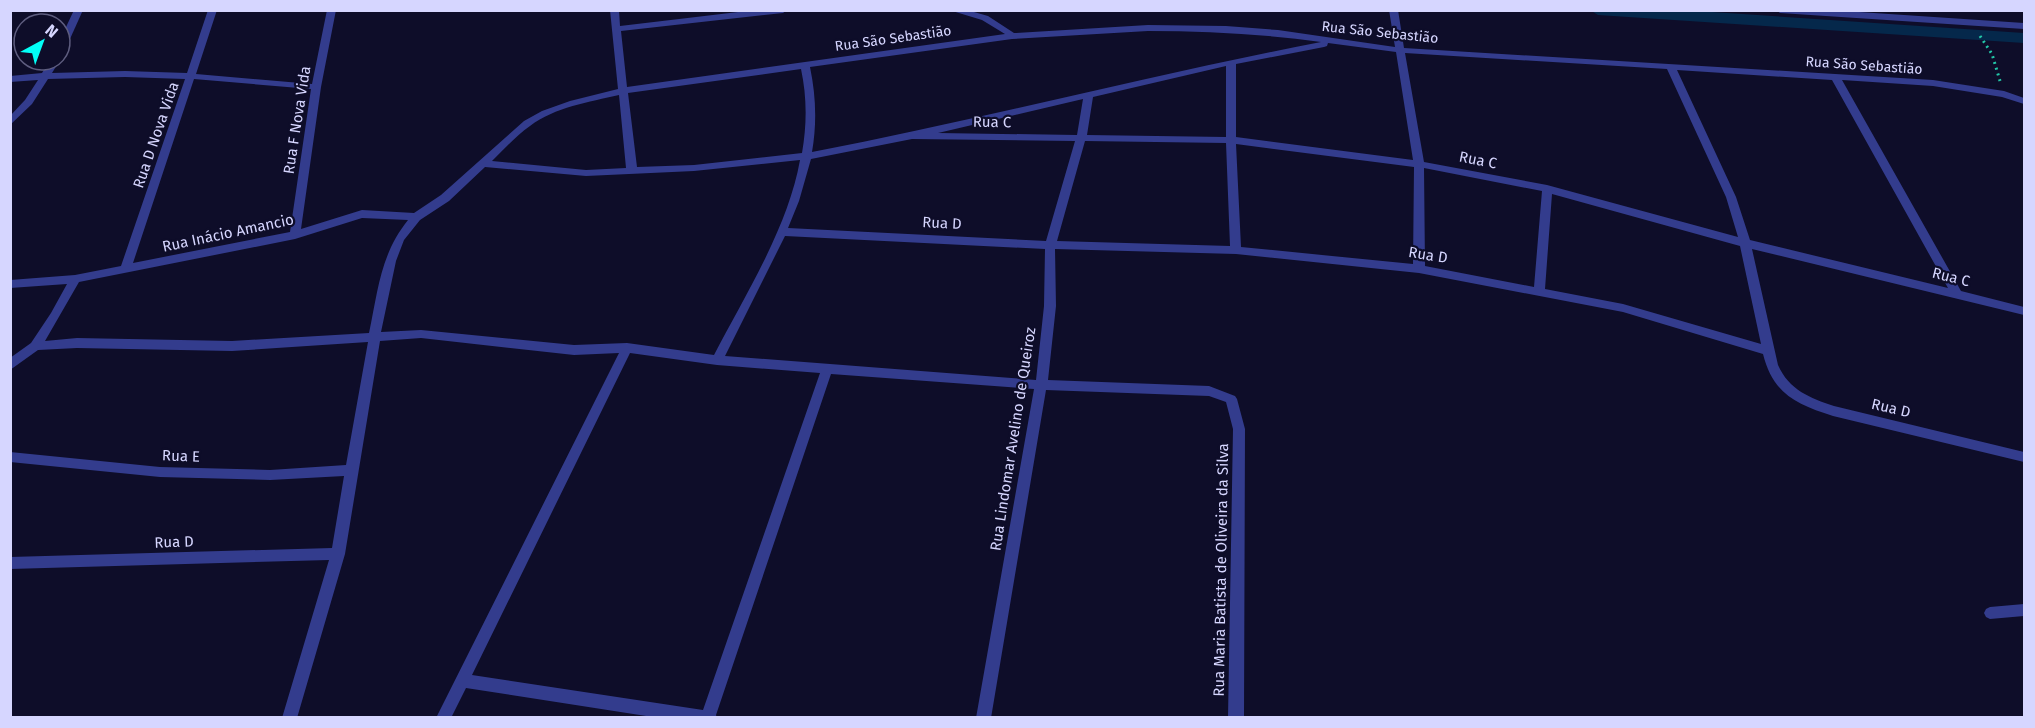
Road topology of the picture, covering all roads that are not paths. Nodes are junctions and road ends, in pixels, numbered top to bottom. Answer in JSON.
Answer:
{"nodes":[{"id":1,"x":79,"y":10,"type":"edge"},
{"id":2,"x":213,"y":10,"type":"edge"},
{"id":3,"x":332,"y":10,"type":"edge"},
{"id":4,"x":614,"y":10,"type":"edge"},
{"id":5,"x":783,"y":10,"type":"edge"},
{"id":6,"x":953,"y":10,"type":"edge"},
{"id":7,"x":1394,"y":10,"type":"edge"},
{"id":8,"x":1780,"y":10,"type":"edge"},
{"id":9,"x":1870,"y":10,"type":"edge"},
{"id":10,"x":1878,"y":18,"type":"junction"},
{"id":11,"x":72,"y":25,"type":"edge"},
{"id":12,"x":2025,"y":26,"type":"edge"},
{"id":13,"x":616,"y":29,"type":"junction"},
{"id":14,"x":1012,"y":36,"type":"junction"},
{"id":15,"x":1343,"y":42,"type":"junction"},
{"id":16,"x":1398,"y":50,"type":"junction"},
{"id":17,"x":1231,"y":62,"type":"junction"},
{"id":18,"x":805,"y":64,"type":"junction"},
{"id":19,"x":1670,"y":66,"type":"junction"},
{"id":20,"x":49,"y":72,"type":"edge"},
{"id":21,"x":48,"y":75,"type":"junction"},
{"id":22,"x":1835,"y":77,"type":"junction"},
{"id":23,"x":191,"y":78,"type":"junction"},
{"id":24,"x":10,"y":80,"type":"edge"},
{"id":25,"x":316,"y":87,"type":"junction"},
{"id":26,"x":622,"y":91,"type":"junction"},
{"id":27,"x":1088,"y":97,"type":"junction"},
{"id":28,"x":2025,"y":101,"type":"edge"},
{"id":29,"x":10,"y":122,"type":"edge"},
{"id":30,"x":912,"y":136,"type":"junction"},
{"id":31,"x":1082,"y":138,"type":"junction"},
{"id":32,"x":1231,"y":140,"type":"junction"},
{"id":33,"x":807,"y":156,"type":"junction"},
{"id":34,"x":482,"y":163,"type":"junction"},
{"id":35,"x":1419,"y":164,"type":"junction"},
{"id":36,"x":632,"y":171,"type":"junction"},
{"id":37,"x":1547,"y":189,"type":"junction"},
{"id":38,"x":416,"y":217,"type":"junction"},
{"id":39,"x":782,"y":232,"type":"junction"},
{"id":40,"x":295,"y":235,"type":"junction"},
{"id":41,"x":1745,"y":243,"type":"junction"},
{"id":42,"x":1050,"y":245,"type":"junction"},
{"id":43,"x":1236,"y":250,"type":"junction"},
{"id":44,"x":126,"y":269,"type":"junction"},
{"id":45,"x":1419,"y":269,"type":"junction"},
{"id":46,"x":75,"y":279,"type":"junction"},
{"id":47,"x":10,"y":284,"type":"edge"},
{"id":48,"x":1539,"y":292,"type":"junction"},
{"id":49,"x":1956,"y":293,"type":"junction"},
{"id":50,"x":2025,"y":311,"type":"edge"},
{"id":51,"x":374,"y":338,"type":"junction"},
{"id":52,"x":35,"y":346,"type":"junction"},
{"id":53,"x":627,"y":348,"type":"junction"},
{"id":54,"x":1768,"y":351,"type":"junction"},
{"id":55,"x":717,"y":360,"type":"junction"},
{"id":56,"x":10,"y":365,"type":"edge"},
{"id":57,"x":827,"y":369,"type":"junction"},
{"id":58,"x":1041,"y":385,"type":"junction"},
{"id":59,"x":10,"y":457,"type":"edge"},
{"id":60,"x":2025,"y":457,"type":"edge"},
{"id":61,"x":350,"y":470,"type":"junction"},
{"id":62,"x":338,"y":554,"type":"junction"},
{"id":63,"x":10,"y":563,"type":"edge"},
{"id":64,"x":2025,"y":610,"type":"edge"},
{"id":65,"x":1990,"y":613,"type":"dead end"},
{"id":66,"x":461,"y":680,"type":"junction"},
{"id":67,"x":289,"y":717,"type":"edge"},
{"id":68,"x":443,"y":717,"type":"edge"},
{"id":69,"x":709,"y":717,"type":"edge"},
{"id":70,"x":983,"y":717,"type":"edge"},
{"id":71,"x":1236,"y":717,"type":"edge"}],
"edges":[{"from":1,"to":11,"type":"street"},
{"from":2,"to":23,"type":"street","name":"Rua D Nova Vida"},
{"from":3,"to":25,"type":"street","name":"Rua F Nova Vida"},
{"from":4,"to":13,"type":"street"},
{"from":5,"to":13,"type":"street"},
{"from":6,"to":14,"type":"street"},
{"from":7,"to":16,"type":"street"},
{"from":8,"to":10,"type":"street"},
{"from":9,"to":10,"type":"street"},
{"from":10,"to":12,"type":"street"},
{"from":13,"to":26,"type":"street"},
{"from":14,"to":15,"type":"street","name":"Rua São Sebastião"},
{"from":14,"to":18,"type":"street","name":"Rua São Sebastião"},
{"from":15,"to":16,"type":"street","name":"Rua São Sebastião"},
{"from":15,"to":17,"type":"street"},
{"from":16,"to":19,"type":"street","name":"Rua São Sebastião"},
{"from":16,"to":35,"type":"street"},
{"from":17,"to":27,"type":"street"},
{"from":17,"to":32,"type":"street"},
{"from":18,"to":26,"type":"street","name":"Rua São Sebastião"},
{"from":18,"to":33,"type":"street"},
{"from":19,"to":22,"type":"street","name":"Rua São Sebastião"},
{"from":19,"to":41,"type":"street"},
{"from":20,"to":21,"type":"street"},
{"from":21,"to":23,"type":"street"},
{"from":21,"to":24,"type":"street"},
{"from":21,"to":29,"type":"street"},
{"from":22,"to":28,"type":"street","name":"Rua São Sebastião"},
{"from":22,"to":49,"type":"street"},
{"from":23,"to":25,"type":"street"},
{"from":23,"to":44,"type":"street","name":"Rua D Nova Vida"},
{"from":25,"to":40,"type":"street","name":"Rua F Nova Vida"},
{"from":26,"to":34,"type":"street","name":"Rua São Sebastião"},
{"from":26,"to":36,"type":"street"},
{"from":27,"to":30,"type":"street"},
{"from":27,"to":31,"type":"street","name":"Rua Lindomar Avelino de Queiroz"},
{"from":30,"to":31,"type":"street","name":"Rua C"},
{"from":30,"to":33,"type":"street"},
{"from":31,"to":32,"type":"street","name":"Rua C"},
{"from":31,"to":42,"type":"street","name":"Rua Lindomar Avelino de Queiroz"},
{"from":32,"to":35,"type":"street","name":"Rua C"},
{"from":32,"to":43,"type":"street"},
{"from":33,"to":36,"type":"street"},
{"from":33,"to":39,"type":"street"},
{"from":34,"to":36,"type":"street"},
{"from":34,"to":38,"type":"street","name":"Rua São Sebastião"},
{"from":35,"to":37,"type":"street","name":"Rua C"},
{"from":35,"to":45,"type":"street"},
{"from":37,"to":41,"type":"street","name":"Rua C"},
{"from":37,"to":48,"type":"street"},
{"from":38,"to":40,"type":"street","name":"Rua Inácio Amancio"},
{"from":38,"to":51,"type":"street"},
{"from":39,"to":42,"type":"street","name":"Rua D"},
{"from":39,"to":55,"type":"street"},
{"from":40,"to":44,"type":"street","name":"Rua Inácio Amancio"},
{"from":41,"to":49,"type":"street","name":"Rua C"},
{"from":41,"to":54,"type":"street"},
{"from":42,"to":43,"type":"street","name":"Rua D"},
{"from":42,"to":58,"type":"street","name":"Rua Lindomar Avelino de Queiroz"},
{"from":43,"to":45,"type":"street","name":"Rua D"},
{"from":44,"to":46,"type":"street","name":"Rua Inácio Amancio"},
{"from":45,"to":48,"type":"street","name":"Rua D"},
{"from":46,"to":47,"type":"street","name":"Rua Inácio Amancio"},
{"from":46,"to":52,"type":"street"},
{"from":48,"to":54,"type":"street","name":"Rua D"},
{"from":49,"to":50,"type":"street","name":"Rua C"},
{"from":51,"to":52,"type":"street"},
{"from":51,"to":53,"type":"street"},
{"from":51,"to":61,"type":"street"},
{"from":52,"to":56,"type":"street"},
{"from":53,"to":55,"type":"street"},
{"from":53,"to":66,"type":"street"},
{"from":54,"to":60,"type":"street","name":"Rua D"},
{"from":55,"to":57,"type":"street"},
{"from":57,"to":58,"type":"street"},
{"from":57,"to":69,"type":"street"},
{"from":58,"to":70,"type":"street","name":"Rua Lindomar Avelino de Queiroz"},
{"from":58,"to":71,"type":"street","name":"Rua Maria Batista de Oliveira da Silva"},
{"from":59,"to":61,"type":"street","name":"Rua E"},
{"from":61,"to":62,"type":"street"},
{"from":62,"to":63,"type":"street","name":"Rua D"},
{"from":62,"to":67,"type":"street"},
{"from":64,"to":65,"type":"lane"},
{"from":66,"to":68,"type":"street"},
{"from":66,"to":69,"type":"street"}]}
